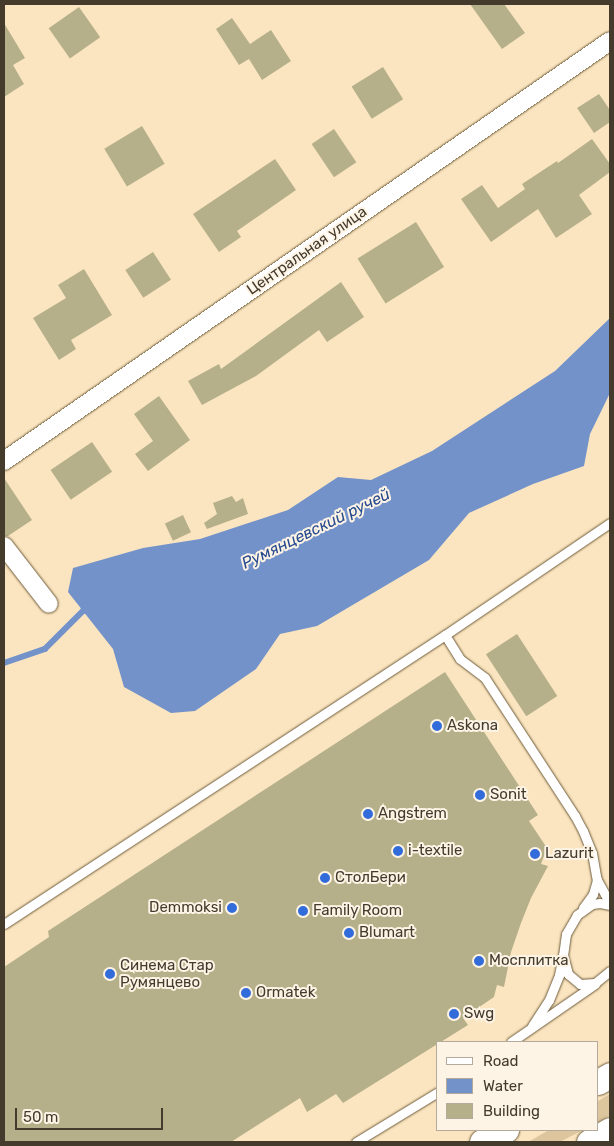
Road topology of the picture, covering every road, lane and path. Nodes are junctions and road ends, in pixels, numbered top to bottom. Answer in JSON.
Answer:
{"nodes":[{"id":1,"x":610,"y":41,"type":"edge"},
{"id":2,"x":4,"y":461,"type":"edge"},
{"id":3,"x":610,"y":523,"type":"edge"},
{"id":4,"x":4,"y":546,"type":"edge"},
{"id":5,"x":49,"y":604,"type":"dead end"},
{"id":6,"x":445,"y":635,"type":"junction"},
{"id":7,"x":597,"y":880,"type":"junction"},
{"id":8,"x":610,"y":904,"type":"edge"},
{"id":9,"x":580,"y":912,"type":"junction"},
{"id":10,"x":4,"y":924,"type":"edge"},
{"id":11,"x":563,"y":955,"type":"junction"},
{"id":12,"x":610,"y":971,"type":"edge"},
{"id":13,"x":599,"y":981,"type":"junction"},
{"id":14,"x":529,"y":1030,"type":"junction"},
{"id":15,"x":512,"y":1041,"type":"edge"},
{"id":16,"x":610,"y":1075,"type":"edge"},
{"id":17,"x":599,"y":1081,"type":"edge"},
{"id":18,"x":436,"y":1093,"type":"edge"},
{"id":19,"x":610,"y":1130,"type":"edge"},
{"id":20,"x":504,"y":1131,"type":"edge"},
{"id":21,"x":356,"y":1142,"type":"edge"},
{"id":22,"x":482,"y":1142,"type":"edge"},
{"id":23,"x":589,"y":1142,"type":"edge"}],
"edges":[{"from":1,"to":2,"type":"street","name":"Центральная улица"},
{"from":3,"to":6,"type":"lane"},
{"from":4,"to":5,"type":"street"},
{"from":6,"to":7,"type":"lane"},
{"from":6,"to":10,"type":"lane"},
{"from":7,"to":8,"type":"lane"},
{"from":7,"to":9,"type":"lane"},
{"from":8,"to":9,"type":"lane"},
{"from":9,"to":11,"type":"lane"},
{"from":11,"to":13,"type":"lane"},
{"from":11,"to":14,"type":"lane"},
{"from":12,"to":13,"type":"lane"},
{"from":13,"to":14,"type":"lane"},
{"from":14,"to":15,"type":"lane"},
{"from":16,"to":17,"type":"main road"},
{"from":18,"to":21,"type":"lane"},
{"from":19,"to":23,"type":"main road"},
{"from":20,"to":22,"type":"main road"}]}
